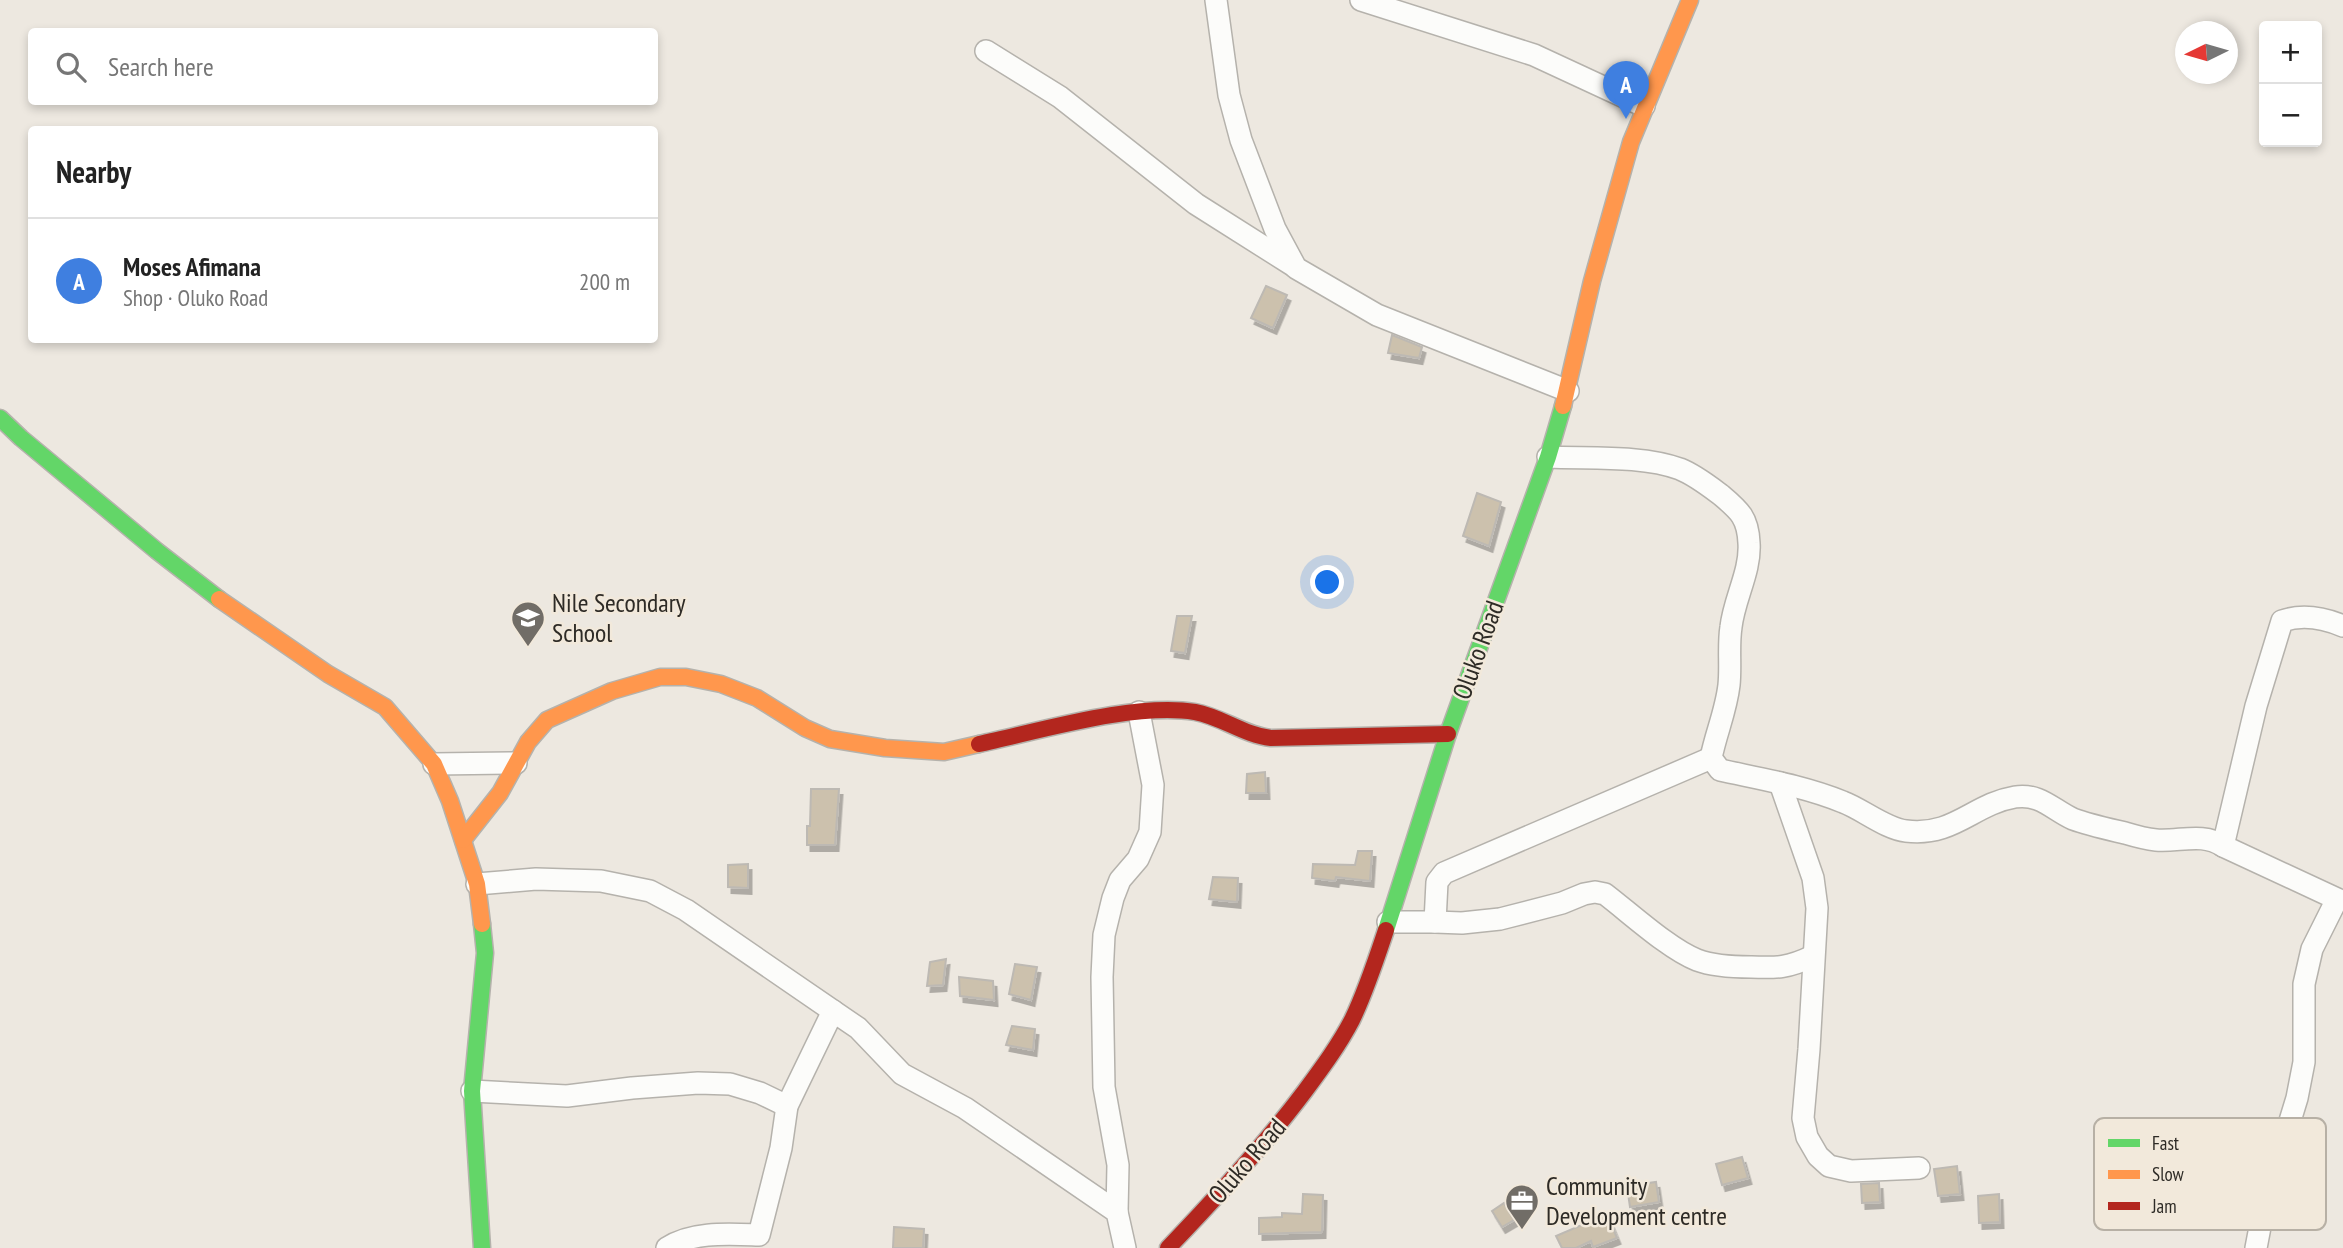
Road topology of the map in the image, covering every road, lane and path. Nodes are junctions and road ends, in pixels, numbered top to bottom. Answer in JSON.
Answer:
{"nodes":[{"id":1,"x":1216,"y":0,"type":"edge"},
{"id":2,"x":1362,"y":0,"type":"edge"},
{"id":3,"x":1690,"y":0,"type":"edge"},
{"id":4,"x":986,"y":51,"type":"dead end"},
{"id":5,"x":1644,"y":106,"type":"junction"},
{"id":6,"x":1296,"y":268,"type":"junction"},
{"id":7,"x":1568,"y":391,"type":"junction"},
{"id":8,"x":0,"y":418,"type":"edge"},
{"id":9,"x":1548,"y":457,"type":"junction"},
{"id":10,"x":2343,"y":626,"type":"edge"},
{"id":11,"x":1139,"y":712,"type":"junction"},
{"id":12,"x":1448,"y":734,"type":"junction"},
{"id":13,"x":1711,"y":758,"type":"junction"},
{"id":14,"x":516,"y":763,"type":"junction"},
{"id":15,"x":434,"y":764,"type":"junction"},
{"id":16,"x":1780,"y":783,"type":"junction"},
{"id":17,"x":463,"y":840,"type":"junction"},
{"id":18,"x":2223,"y":846,"type":"junction"},
{"id":19,"x":477,"y":884,"type":"junction"},
{"id":20,"x":2340,"y":895,"type":"edge"},
{"id":21,"x":1388,"y":922,"type":"junction"},
{"id":22,"x":1435,"y":922,"type":"junction"},
{"id":23,"x":1813,"y":956,"type":"junction"},
{"id":24,"x":833,"y":1011,"type":"junction"},
{"id":25,"x":472,"y":1091,"type":"junction"},
{"id":26,"x":787,"y":1106,"type":"junction"},
{"id":27,"x":2291,"y":1118,"type":"edge"},
{"id":28,"x":1919,"y":1167,"type":"dead end"},
{"id":29,"x":1117,"y":1212,"type":"junction"},
{"id":30,"x":2259,"y":1230,"type":"edge"},
{"id":31,"x":482,"y":1248,"type":"edge"},
{"id":32,"x":667,"y":1248,"type":"edge"},
{"id":33,"x":1125,"y":1248,"type":"edge"},
{"id":34,"x":1168,"y":1248,"type":"edge"},
{"id":35,"x":2256,"y":1248,"type":"edge"}],
"edges":[{"from":1,"to":6,"type":"street"},
{"from":2,"to":5,"type":"street"},
{"from":3,"to":5,"type":"street","name":"Oluko Road"},
{"from":4,"to":6,"type":"street"},
{"from":5,"to":7,"type":"street","name":"Oluko Road"},
{"from":6,"to":7,"type":"street"},
{"from":7,"to":9,"type":"street","name":"Oluko Road"},
{"from":8,"to":15,"type":"street"},
{"from":9,"to":12,"type":"street","name":"Oluko Road"},
{"from":9,"to":13,"type":"street"},
{"from":10,"to":18,"type":"street"},
{"from":11,"to":12,"type":"street"},
{"from":11,"to":14,"type":"street"},
{"from":11,"to":29,"type":"street"},
{"from":12,"to":21,"type":"street","name":"Oluko Road"},
{"from":13,"to":16,"type":"street"},
{"from":13,"to":22,"type":"street"},
{"from":14,"to":15,"type":"street"},
{"from":14,"to":17,"type":"street"},
{"from":15,"to":17,"type":"street"},
{"from":16,"to":18,"type":"street"},
{"from":16,"to":23,"type":"street"},
{"from":17,"to":19,"type":"street"},
{"from":18,"to":20,"type":"street"},
{"from":19,"to":24,"type":"street"},
{"from":19,"to":25,"type":"street"},
{"from":20,"to":27,"type":"street"},
{"from":21,"to":22,"type":"street"},
{"from":21,"to":34,"type":"street","name":"Oluko Road"},
{"from":22,"to":23,"type":"street"},
{"from":23,"to":28,"type":"street"},
{"from":24,"to":26,"type":"street"},
{"from":24,"to":29,"type":"street"},
{"from":25,"to":26,"type":"street"},
{"from":25,"to":31,"type":"street"},
{"from":26,"to":32,"type":"street"},
{"from":29,"to":33,"type":"street"},
{"from":30,"to":35,"type":"street"}]}
